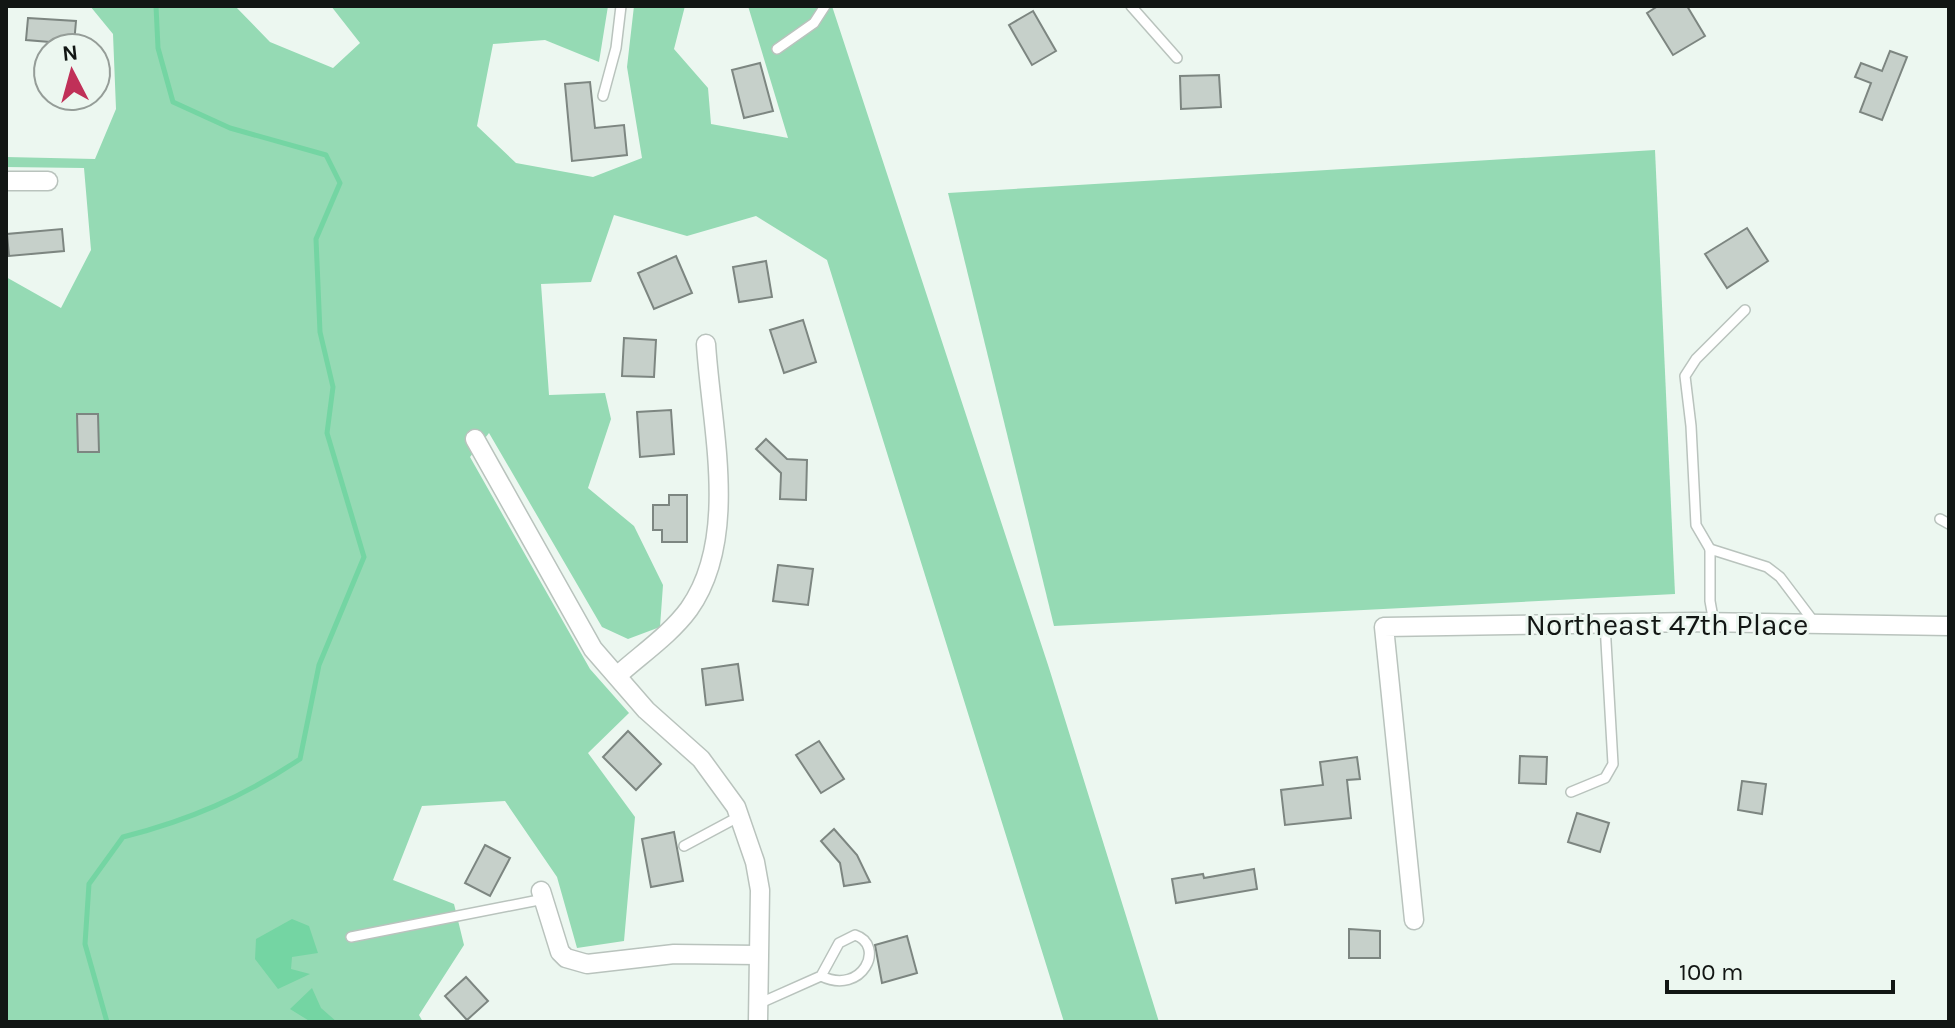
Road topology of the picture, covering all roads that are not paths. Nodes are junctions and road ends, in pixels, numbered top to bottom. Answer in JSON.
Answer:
{"nodes":[{"id":1,"x":621,"y":6,"type":"edge"},
{"id":2,"x":825,"y":6,"type":"edge"},
{"id":3,"x":1131,"y":6,"type":"edge"},
{"id":4,"x":777,"y":49,"type":"dead end"},
{"id":5,"x":1177,"y":58,"type":"dead end"},
{"id":6,"x":603,"y":96,"type":"dead end"},
{"id":7,"x":6,"y":181,"type":"edge"},
{"id":8,"x":48,"y":181,"type":"dead end"},
{"id":9,"x":1745,"y":310,"type":"dead end"},
{"id":10,"x":706,"y":344,"type":"dead end"},
{"id":11,"x":475,"y":439,"type":"dead end"},
{"id":12,"x":1710,"y":549,"type":"junction"},
{"id":13,"x":1714,"y":623,"type":"junction"},
{"id":14,"x":1605,"y":624,"type":"junction"},
{"id":15,"x":1816,"y":624,"type":"junction"},
{"id":16,"x":1949,"y":626,"type":"edge"},
{"id":17,"x":617,"y":676,"type":"junction"},
{"id":18,"x":1571,"y":792,"type":"dead end"},
{"id":19,"x":740,"y":816,"type":"junction"},
{"id":20,"x":684,"y":846,"type":"dead end"},
{"id":21,"x":543,"y":895,"type":"joint"},
{"id":22,"x":1414,"y":920,"type":"dead end"},
{"id":23,"x":351,"y":937,"type":"dead end"},
{"id":24,"x":758,"y":955,"type":"junction"},
{"id":25,"x":821,"y":976,"type":"junction"},
{"id":26,"x":758,"y":1013,"type":"edge"}],
"edges":[{"from":1,"to":6,"type":"lane"},
{"from":2,"to":4,"type":"lane"},
{"from":3,"to":5,"type":"lane"},
{"from":7,"to":8,"type":"street"},
{"from":9,"to":12,"type":"lane"},
{"from":10,"to":17,"type":"street"},
{"from":11,"to":17,"type":"street"},
{"from":12,"to":13,"type":"lane"},
{"from":12,"to":15,"type":"lane"},
{"from":13,"to":14,"type":"street","name":"Northeast 47th Place"},
{"from":13,"to":15,"type":"street","name":"Northeast 47th Place"},
{"from":14,"to":18,"type":"lane"},
{"from":14,"to":22,"type":"street","name":"Northeast 47th Place"},
{"from":15,"to":16,"type":"street","name":"Northeast 47th Place"},
{"from":17,"to":19,"type":"street"},
{"from":19,"to":20,"type":"lane"},
{"from":19,"to":24,"type":"street"},
{"from":21,"to":23,"type":"lane"},
{"from":21,"to":24,"type":"street"},
{"from":24,"to":26,"type":"street"},
{"from":25,"to":25,"type":"lane"},
{"from":25,"to":26,"type":"lane"}]}
